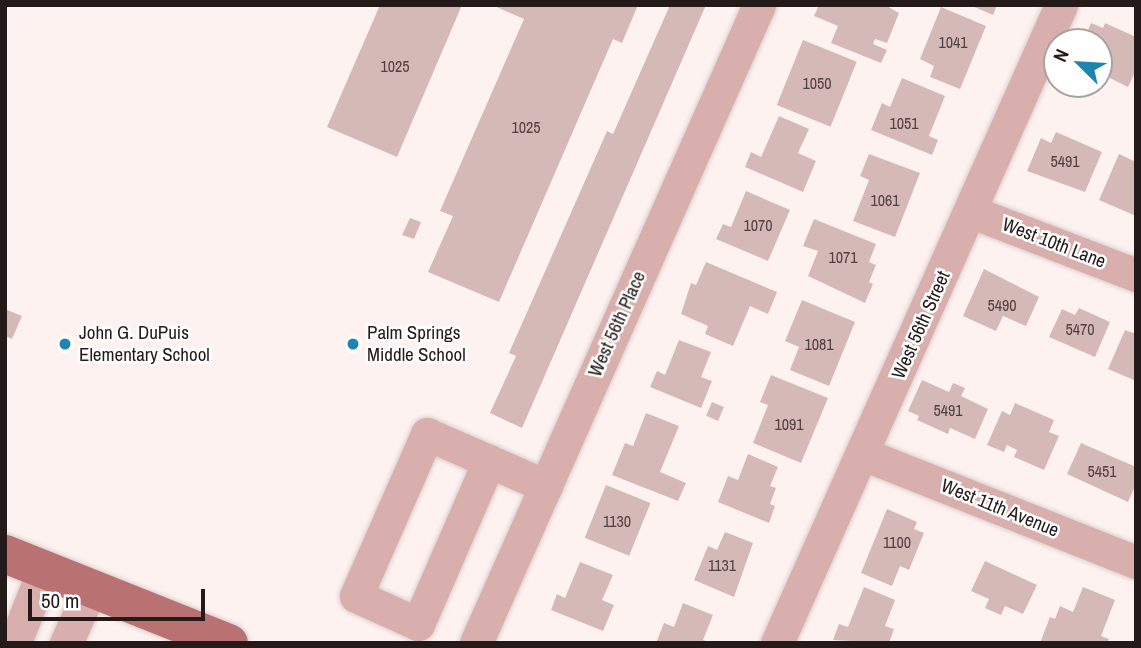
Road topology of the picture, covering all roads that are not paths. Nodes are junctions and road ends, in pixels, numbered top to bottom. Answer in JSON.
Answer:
{"nodes":[{"id":1,"x":759,"y":5,"type":"edge"},
{"id":2,"x":1061,"y":5,"type":"edge"},
{"id":3,"x":972,"y":212,"type":"junction"},
{"id":4,"x":1136,"y":275,"type":"edge"},
{"id":5,"x":863,"y":454,"type":"junction"},
{"id":6,"x":489,"y":461,"type":"junction"},
{"id":7,"x":546,"y":486,"type":"junction"},
{"id":8,"x":5,"y":554,"type":"edge"},
{"id":9,"x":1136,"y":562,"type":"edge"},
{"id":10,"x":44,"y":569,"type":"junction"},
{"id":11,"x":91,"y":588,"type":"junction"},
{"id":12,"x":5,"y":639,"type":"edge"},
{"id":13,"x":15,"y":643,"type":"edge"},
{"id":14,"x":66,"y":643,"type":"edge"},
{"id":15,"x":229,"y":643,"type":"edge"},
{"id":16,"x":476,"y":643,"type":"edge"},
{"id":17,"x":777,"y":643,"type":"edge"}],
"edges":[{"from":1,"to":7,"type":"street","name":"West 56th Place"},
{"from":2,"to":3,"type":"street","name":"West 56th Street"},
{"from":3,"to":4,"type":"street","name":"West 10th Lane"},
{"from":3,"to":5,"type":"street","name":"West 56th Street"},
{"from":5,"to":9,"type":"street","name":"West 11th Avenue"},
{"from":5,"to":17,"type":"street","name":"West 56th Street"},
{"from":6,"to":6,"type":"street"},
{"from":6,"to":7,"type":"street"},
{"from":7,"to":16,"type":"street","name":"West 56th Place"},
{"from":8,"to":10,"type":"main road"},
{"from":10,"to":11,"type":"main road"},
{"from":10,"to":13,"type":"street"},
{"from":11,"to":14,"type":"street"},
{"from":11,"to":15,"type":"main road"},
{"from":12,"to":13,"type":"street"}]}
